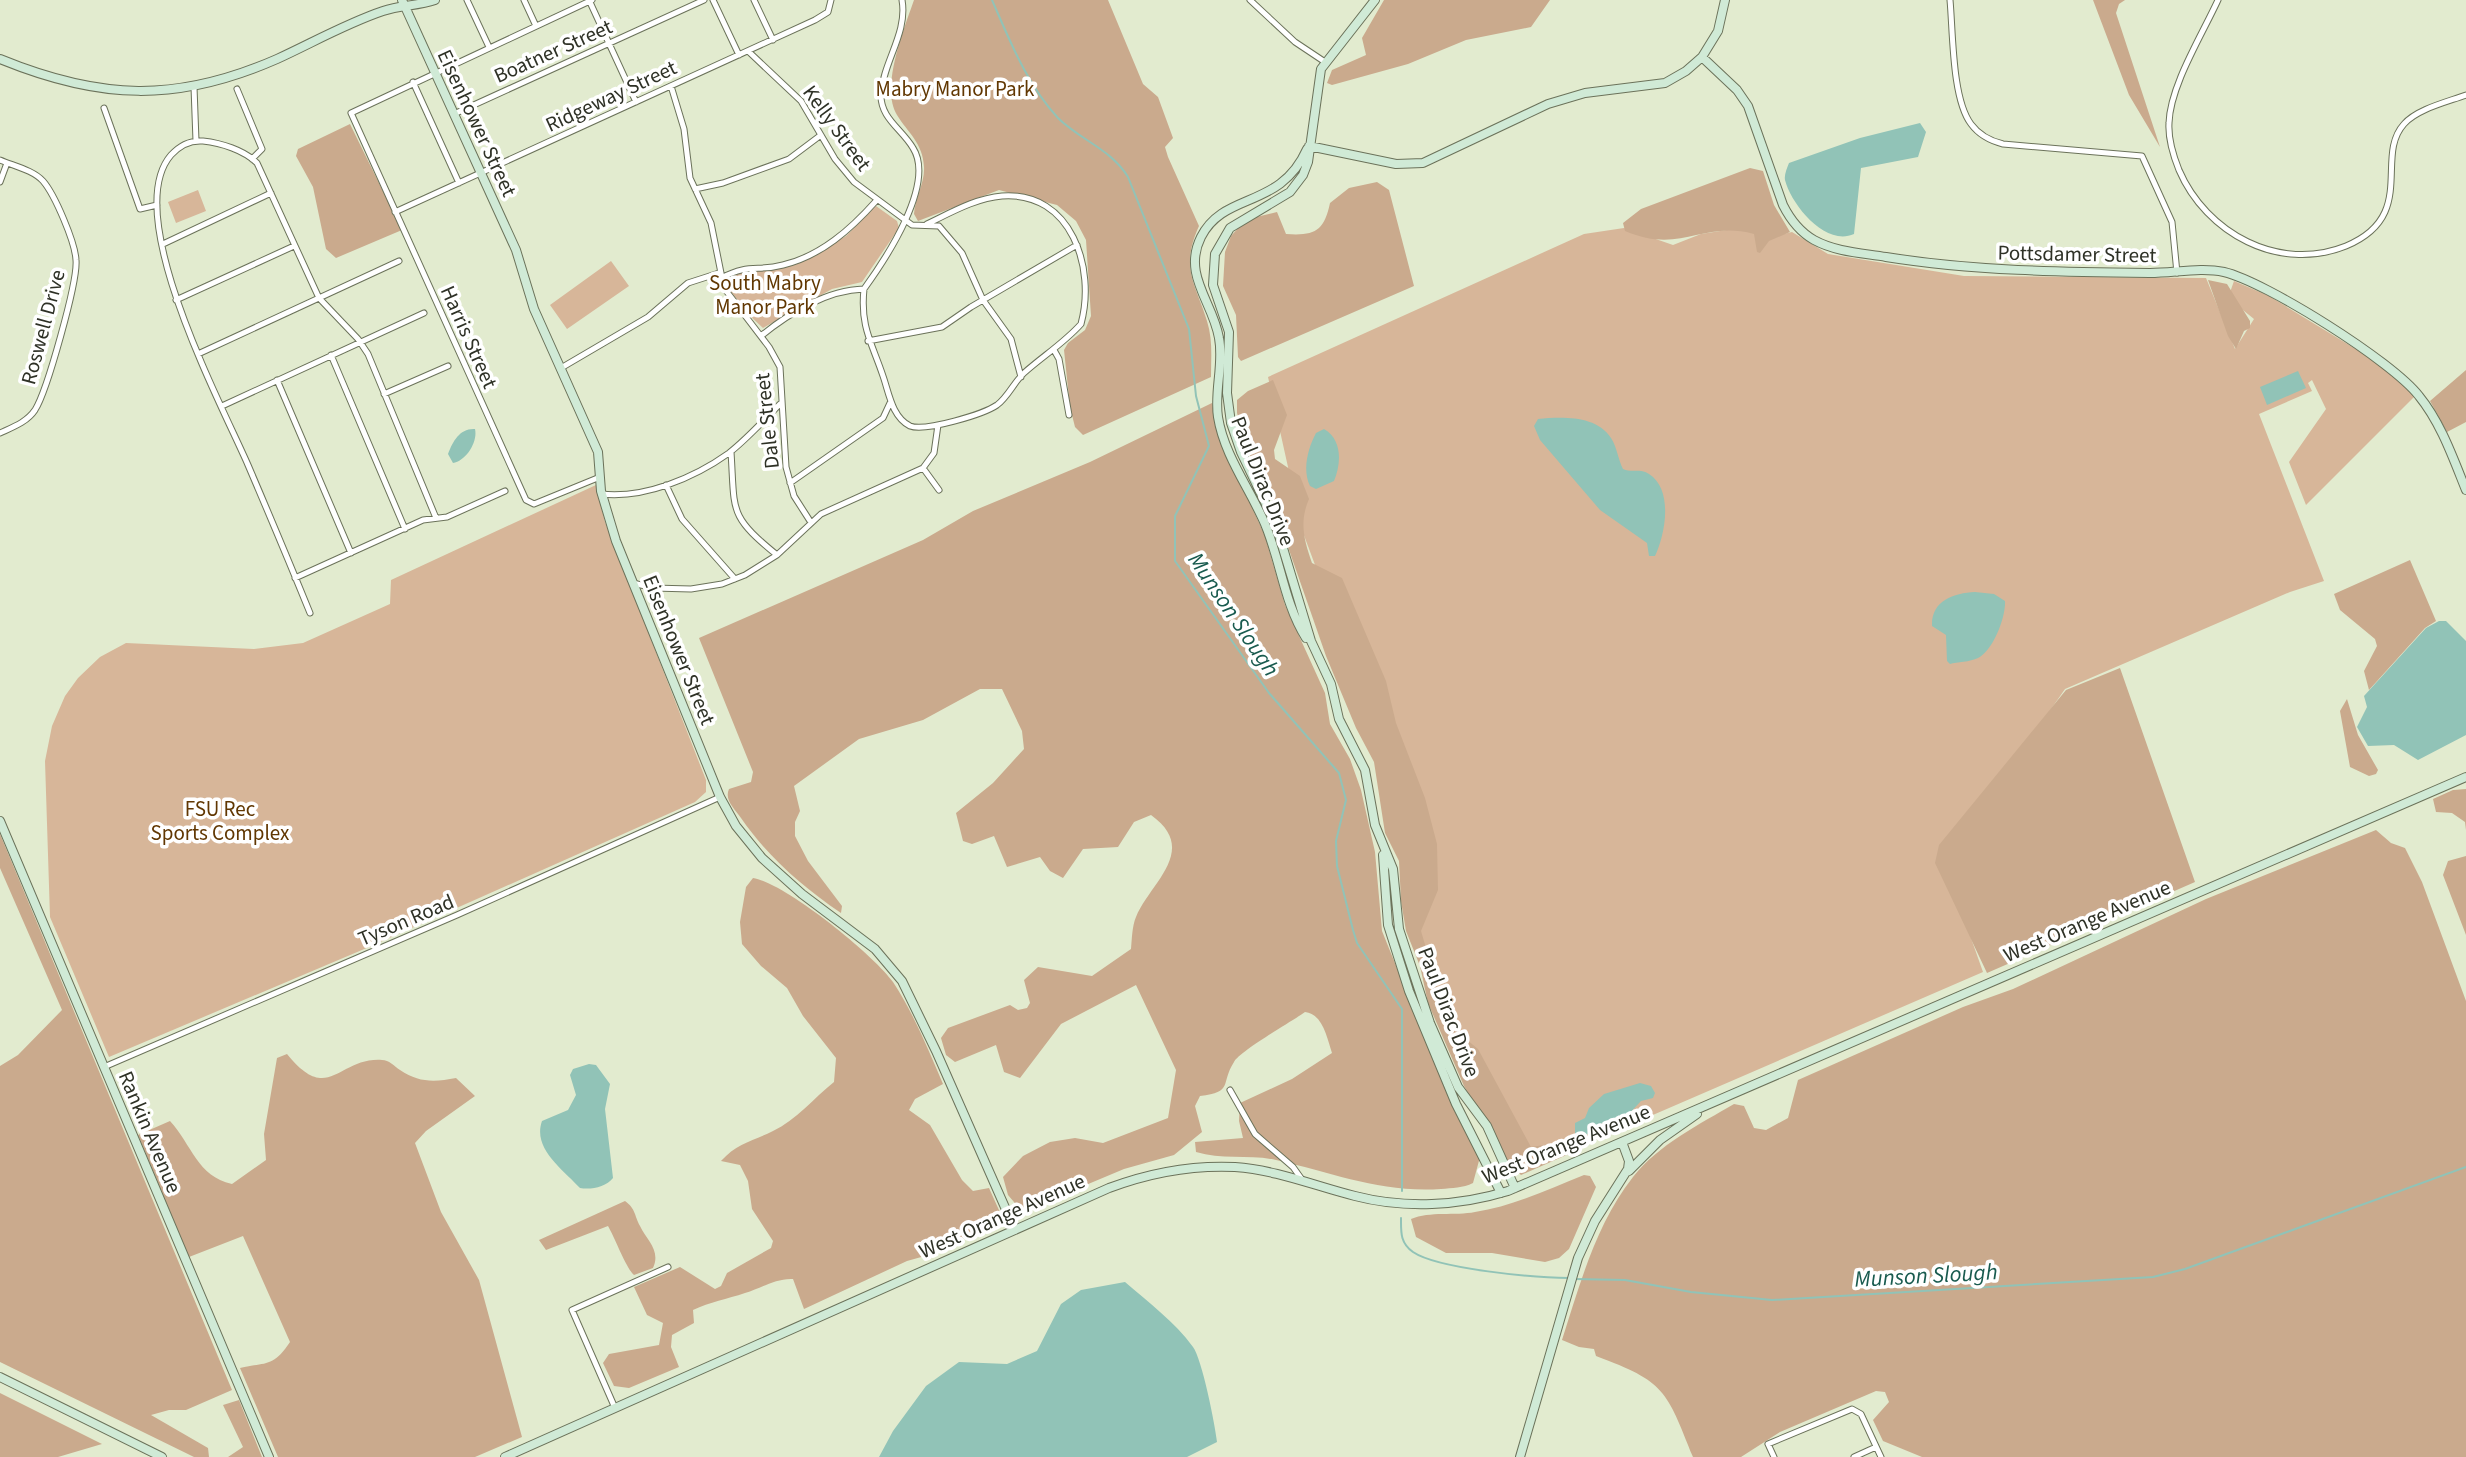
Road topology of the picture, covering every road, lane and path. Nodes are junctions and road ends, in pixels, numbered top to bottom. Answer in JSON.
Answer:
{"nodes":[{"id":1,"x":435,"y":0,"type":"edge"},
{"id":2,"x":467,"y":0,"type":"edge"},
{"id":3,"x":524,"y":0,"type":"edge"},
{"id":4,"x":590,"y":0,"type":"edge"},
{"id":5,"x":704,"y":0,"type":"edge"},
{"id":6,"x":713,"y":0,"type":"edge"},
{"id":7,"x":754,"y":0,"type":"edge"},
{"id":8,"x":831,"y":0,"type":"edge"},
{"id":9,"x":902,"y":0,"type":"edge"},
{"id":10,"x":1250,"y":0,"type":"edge"},
{"id":11,"x":1375,"y":0,"type":"edge"},
{"id":12,"x":1725,"y":0,"type":"edge"},
{"id":13,"x":1950,"y":0,"type":"edge"},
{"id":14,"x":2218,"y":0,"type":"edge"},
{"id":15,"x":403,"y":3,"type":"edge"},
{"id":16,"x":423,"y":4,"type":"junction"},
{"id":17,"x":412,"y":22,"type":"junction"},
{"id":18,"x":536,"y":26,"type":"junction"},
{"id":19,"x":773,"y":40,"type":"junction"},
{"id":20,"x":609,"y":43,"type":"junction"},
{"id":21,"x":489,"y":47,"type":"junction"},
{"id":22,"x":747,"y":51,"type":"junction"},
{"id":23,"x":739,"y":55,"type":"junction"},
{"id":24,"x":1702,"y":57,"type":"junction"},
{"id":25,"x":0,"y":59,"type":"edge"},
{"id":26,"x":1325,"y":61,"type":"junction"},
{"id":27,"x":435,"y":72,"type":"junction"},
{"id":28,"x":413,"y":82,"type":"junction"},
{"id":29,"x":671,"y":86,"type":"junction"},
{"id":30,"x":194,"y":87,"type":"junction"},
{"id":31,"x":237,"y":89,"type":"dead end"},
{"id":32,"x":2466,"y":95,"type":"edge"},
{"id":33,"x":636,"y":102,"type":"junction"},
{"id":34,"x":104,"y":108,"type":"dead end"},
{"id":35,"x":454,"y":114,"type":"junction"},
{"id":36,"x":821,"y":135,"type":"junction"},
{"id":37,"x":196,"y":141,"type":"junction"},
{"id":38,"x":1309,"y":146,"type":"junction"},
{"id":39,"x":252,"y":159,"type":"junction"},
{"id":40,"x":3,"y":162,"type":"edge"},
{"id":41,"x":481,"y":173,"type":"junction"},
{"id":42,"x":0,"y":182,"type":"edge"},
{"id":43,"x":459,"y":183,"type":"junction"},
{"id":44,"x":695,"y":188,"type":"junction"},
{"id":45,"x":271,"y":193,"type":"junction"},
{"id":46,"x":876,"y":201,"type":"junction"},
{"id":47,"x":157,"y":205,"type":"junction"},
{"id":48,"x":395,"y":212,"type":"junction"},
{"id":49,"x":1219,"y":215,"type":"junction"},
{"id":50,"x":904,"y":221,"type":"junction"},
{"id":51,"x":927,"y":224,"type":"junction"},
{"id":52,"x":1230,"y":228,"type":"junction"},
{"id":53,"x":163,"y":244,"type":"junction"},
{"id":54,"x":1077,"y":245,"type":"junction"},
{"id":55,"x":294,"y":246,"type":"junction"},
{"id":56,"x":399,"y":261,"type":"dead end"},
{"id":57,"x":2177,"y":273,"type":"junction"},
{"id":58,"x":720,"y":275,"type":"junction"},
{"id":59,"x":864,"y":289,"type":"junction"},
{"id":60,"x":319,"y":298,"type":"junction"},
{"id":61,"x":176,"y":300,"type":"junction"},
{"id":62,"x":983,"y":300,"type":"junction"},
{"id":63,"x":424,"y":313,"type":"dead end"},
{"id":64,"x":761,"y":336,"type":"junction"},
{"id":65,"x":868,"y":341,"type":"junction"},
{"id":66,"x":360,"y":342,"type":"junction"},
{"id":67,"x":1054,"y":350,"type":"junction"},
{"id":68,"x":198,"y":354,"type":"junction"},
{"id":69,"x":331,"y":355,"type":"junction"},
{"id":70,"x":447,"y":366,"type":"dead end"},
{"id":71,"x":561,"y":368,"type":"junction"},
{"id":72,"x":1021,"y":377,"type":"junction"},
{"id":73,"x":276,"y":380,"type":"junction"},
{"id":74,"x":384,"y":394,"type":"junction"},
{"id":75,"x":890,"y":403,"type":"junction"},
{"id":76,"x":780,"y":404,"type":"junction"},
{"id":77,"x":222,"y":405,"type":"junction"},
{"id":78,"x":1069,"y":415,"type":"dead end"},
{"id":79,"x":938,"y":425,"type":"junction"},
{"id":80,"x":0,"y":433,"type":"edge"},
{"id":81,"x":731,"y":452,"type":"junction"},
{"id":82,"x":923,"y":468,"type":"junction"},
{"id":83,"x":600,"y":477,"type":"junction"},
{"id":84,"x":2464,"y":479,"type":"edge"},
{"id":85,"x":790,"y":483,"type":"junction"},
{"id":86,"x":666,"y":485,"type":"junction"},
{"id":87,"x":939,"y":490,"type":"dead end"},
{"id":88,"x":2466,"y":490,"type":"edge"},
{"id":89,"x":505,"y":491,"type":"dead end"},
{"id":90,"x":601,"y":494,"type":"junction"},
{"id":91,"x":436,"y":518,"type":"junction"},
{"id":92,"x":810,"y":521,"type":"junction"},
{"id":93,"x":405,"y":529,"type":"junction"},
{"id":94,"x":351,"y":553,"type":"junction"},
{"id":95,"x":777,"y":555,"type":"junction"},
{"id":96,"x":295,"y":578,"type":"junction"},
{"id":97,"x":735,"y":579,"type":"junction"},
{"id":98,"x":633,"y":583,"type":"junction"},
{"id":99,"x":310,"y":613,"type":"dead end"},
{"id":100,"x":1314,"y":649,"type":"junction"},
{"id":101,"x":2466,"y":777,"type":"edge"},
{"id":102,"x":720,"y":797,"type":"junction"},
{"id":103,"x":0,"y":821,"type":"edge"},
{"id":104,"x":1380,"y":838,"type":"junction"},
{"id":105,"x":103,"y":1067,"type":"junction"},
{"id":106,"x":1230,"y":1090,"type":"dead end"},
{"id":107,"x":1720,"y":1099,"type":"junction"},
{"id":108,"x":1622,"y":1142,"type":"junction"},
{"id":109,"x":1625,"y":1176,"type":"junction"},
{"id":110,"x":1303,"y":1181,"type":"junction"},
{"id":111,"x":1515,"y":1188,"type":"junction"},
{"id":112,"x":1501,"y":1193,"type":"junction"},
{"id":113,"x":1015,"y":1230,"type":"junction"},
{"id":114,"x":668,"y":1267,"type":"dead end"},
{"id":115,"x":0,"y":1377,"type":"edge"},
{"id":116,"x":615,"y":1408,"type":"junction"},
{"id":117,"x":1876,"y":1447,"type":"junction"},
{"id":118,"x":162,"y":1457,"type":"edge"},
{"id":119,"x":269,"y":1457,"type":"edge"},
{"id":120,"x":505,"y":1457,"type":"edge"},
{"id":121,"x":1520,"y":1457,"type":"edge"},
{"id":122,"x":1774,"y":1457,"type":"edge"},
{"id":123,"x":1853,"y":1457,"type":"edge"},
{"id":124,"x":1881,"y":1457,"type":"edge"}],
"edges":[{"from":1,"to":16,"type":"street"},
{"from":2,"to":21,"type":"street"},
{"from":3,"to":18,"type":"street"},
{"from":4,"to":18,"type":"street"},
{"from":4,"to":20,"type":"street"},
{"from":5,"to":20,"type":"street","name":"Boatner Street"},
{"from":6,"to":23,"type":"street"},
{"from":7,"to":19,"type":"street"},
{"from":8,"to":19,"type":"street","name":"Ridgeway Street"},
{"from":9,"to":50,"type":"street"},
{"from":10,"to":26,"type":"street"},
{"from":11,"to":26,"type":"street"},
{"from":12,"to":24,"type":"street"},
{"from":13,"to":57,"type":"street"},
{"from":14,"to":32,"type":"street"},
{"from":15,"to":16,"type":"street"},
{"from":15,"to":17,"type":"street","name":"Eisenhower Street"},
{"from":15,"to":30,"type":"street"},
{"from":16,"to":17,"type":"street"},
{"from":17,"to":27,"type":"street","name":"Eisenhower Street"},
{"from":18,"to":21,"type":"street"},
{"from":19,"to":22,"type":"street","name":"Ridgeway Street"},
{"from":20,"to":33,"type":"street"},
{"from":20,"to":35,"type":"street","name":"Boatner Street"},
{"from":21,"to":27,"type":"street"},
{"from":22,"to":23,"type":"street","name":"Ridgeway Street"},
{"from":22,"to":36,"type":"street","name":"Kelly Street"},
{"from":23,"to":29,"type":"street","name":"Ridgeway Street"},
{"from":24,"to":38,"type":"street"},
{"from":24,"to":57,"type":"street","name":"Pottsdamer Street"},
{"from":25,"to":30,"type":"street"},
{"from":26,"to":38,"type":"street"},
{"from":27,"to":28,"type":"street"},
{"from":27,"to":35,"type":"street","name":"Eisenhower Street"},
{"from":28,"to":43,"type":"street"},
{"from":28,"to":48,"type":"street","name":"Harris Street"},
{"from":29,"to":33,"type":"street","name":"Ridgeway Street"},
{"from":29,"to":44,"type":"street","name":"Dale Street"},
{"from":30,"to":37,"type":"street"},
{"from":31,"to":39,"type":"street"},
{"from":33,"to":41,"type":"street","name":"Ridgeway Street"},
{"from":34,"to":47,"type":"street"},
{"from":35,"to":41,"type":"street","name":"Eisenhower Street"},
{"from":36,"to":44,"type":"street"},
{"from":36,"to":46,"type":"street","name":"Kelly Street"},
{"from":37,"to":39,"type":"street"},
{"from":37,"to":47,"type":"street"},
{"from":38,"to":49,"type":"street"},
{"from":38,"to":52,"type":"street"},
{"from":39,"to":45,"type":"street"},
{"from":40,"to":42,"type":"street"},
{"from":40,"to":80,"type":"street","name":"Roswell Drive"},
{"from":41,"to":43,"type":"street","name":"Ridgeway Street"},
{"from":41,"to":71,"type":"street","name":"Eisenhower Street"},
{"from":43,"to":48,"type":"street","name":"Ridgeway Street"},
{"from":44,"to":58,"type":"street","name":"Dale Street"},
{"from":45,"to":53,"type":"street"},
{"from":45,"to":55,"type":"street"},
{"from":46,"to":50,"type":"street","name":"Kelly Street"},
{"from":46,"to":58,"type":"street"},
{"from":47,"to":53,"type":"street"},
{"from":48,"to":83,"type":"street","name":"Harris Street"},
{"from":49,"to":52,"type":"street"},
{"from":49,"to":100,"type":"street","name":"Paul Dirac Drive"},
{"from":50,"to":51,"type":"street","name":"Kelly Street"},
{"from":50,"to":59,"type":"street"},
{"from":51,"to":54,"type":"street"},
{"from":51,"to":62,"type":"street","name":"Kelly Street"},
{"from":52,"to":100,"type":"street","name":"Paul Dirac Drive"},
{"from":53,"to":61,"type":"street"},
{"from":54,"to":62,"type":"street"},
{"from":54,"to":67,"type":"street"},
{"from":55,"to":60,"type":"street"},
{"from":55,"to":61,"type":"street"},
{"from":56,"to":60,"type":"street"},
{"from":57,"to":84,"type":"street","name":"Pottsdamer Street"},
{"from":58,"to":64,"type":"street","name":"Dale Street"},
{"from":58,"to":71,"type":"street"},
{"from":59,"to":64,"type":"street"},
{"from":59,"to":65,"type":"street"},
{"from":60,"to":66,"type":"street"},
{"from":60,"to":68,"type":"street"},
{"from":61,"to":68,"type":"street"},
{"from":62,"to":65,"type":"street"},
{"from":62,"to":72,"type":"street","name":"Kelly Street"},
{"from":63,"to":66,"type":"street"},
{"from":64,"to":76,"type":"street","name":"Dale Street"},
{"from":65,"to":75,"type":"street"},
{"from":66,"to":69,"type":"street"},
{"from":66,"to":74,"type":"street"},
{"from":67,"to":72,"type":"street"},
{"from":67,"to":78,"type":"street"},
{"from":68,"to":77,"type":"street"},
{"from":69,"to":73,"type":"street"},
{"from":69,"to":93,"type":"street"},
{"from":70,"to":74,"type":"street"},
{"from":71,"to":83,"type":"street","name":"Eisenhower Street"},
{"from":72,"to":79,"type":"street"},
{"from":73,"to":77,"type":"street"},
{"from":73,"to":94,"type":"street"},
{"from":74,"to":91,"type":"street"},
{"from":75,"to":79,"type":"street"},
{"from":75,"to":85,"type":"street"},
{"from":76,"to":81,"type":"street"},
{"from":76,"to":85,"type":"street","name":"Dale Street"},
{"from":77,"to":96,"type":"street"},
{"from":79,"to":82,"type":"street"},
{"from":81,"to":86,"type":"street"},
{"from":81,"to":95,"type":"street"},
{"from":82,"to":87,"type":"street"},
{"from":82,"to":92,"type":"street"},
{"from":83,"to":90,"type":"street","name":"Eisenhower Street"},
{"from":84,"to":88,"type":"street","name":"Pottsdamer Street"},
{"from":85,"to":92,"type":"street","name":"Dale Street"},
{"from":86,"to":90,"type":"street"},
{"from":86,"to":97,"type":"street"},
{"from":89,"to":91,"type":"street"},
{"from":90,"to":98,"type":"street","name":"Eisenhower Street"},
{"from":91,"to":93,"type":"street"},
{"from":92,"to":95,"type":"street"},
{"from":93,"to":94,"type":"street"},
{"from":94,"to":96,"type":"street"},
{"from":95,"to":97,"type":"street"},
{"from":96,"to":99,"type":"street"},
{"from":97,"to":98,"type":"street"},
{"from":98,"to":102,"type":"street","name":"Eisenhower Street"},
{"from":100,"to":104,"type":"street","name":"Paul Dirac Drive"},
{"from":101,"to":107,"type":"street","name":"West Orange Avenue"},
{"from":102,"to":105,"type":"street","name":"Tyson Road"},
{"from":102,"to":113,"type":"street","name":"Eisenhower Street"},
{"from":103,"to":105,"type":"street","name":"Rankin Avenue"},
{"from":104,"to":111,"type":"street","name":"Paul Dirac Drive"},
{"from":104,"to":112,"type":"street","name":"Paul Dirac Drive"},
{"from":105,"to":119,"type":"street","name":"Rankin Avenue"},
{"from":106,"to":110,"type":"street"},
{"from":107,"to":108,"type":"street","name":"West Orange Avenue"},
{"from":107,"to":109,"type":"street"},
{"from":108,"to":109,"type":"street"},
{"from":108,"to":111,"type":"street","name":"West Orange Avenue"},
{"from":109,"to":121,"type":"street"},
{"from":110,"to":112,"type":"street","name":"West Orange Avenue"},
{"from":110,"to":113,"type":"street","name":"West Orange Avenue"},
{"from":111,"to":112,"type":"street","name":"West Orange Avenue"},
{"from":113,"to":116,"type":"street","name":"West Orange Avenue"},
{"from":114,"to":116,"type":"street"},
{"from":115,"to":118,"type":"street"},
{"from":116,"to":120,"type":"street","name":"West Orange Avenue"},
{"from":117,"to":122,"type":"street"},
{"from":117,"to":123,"type":"street"},
{"from":117,"to":124,"type":"street"}]}
